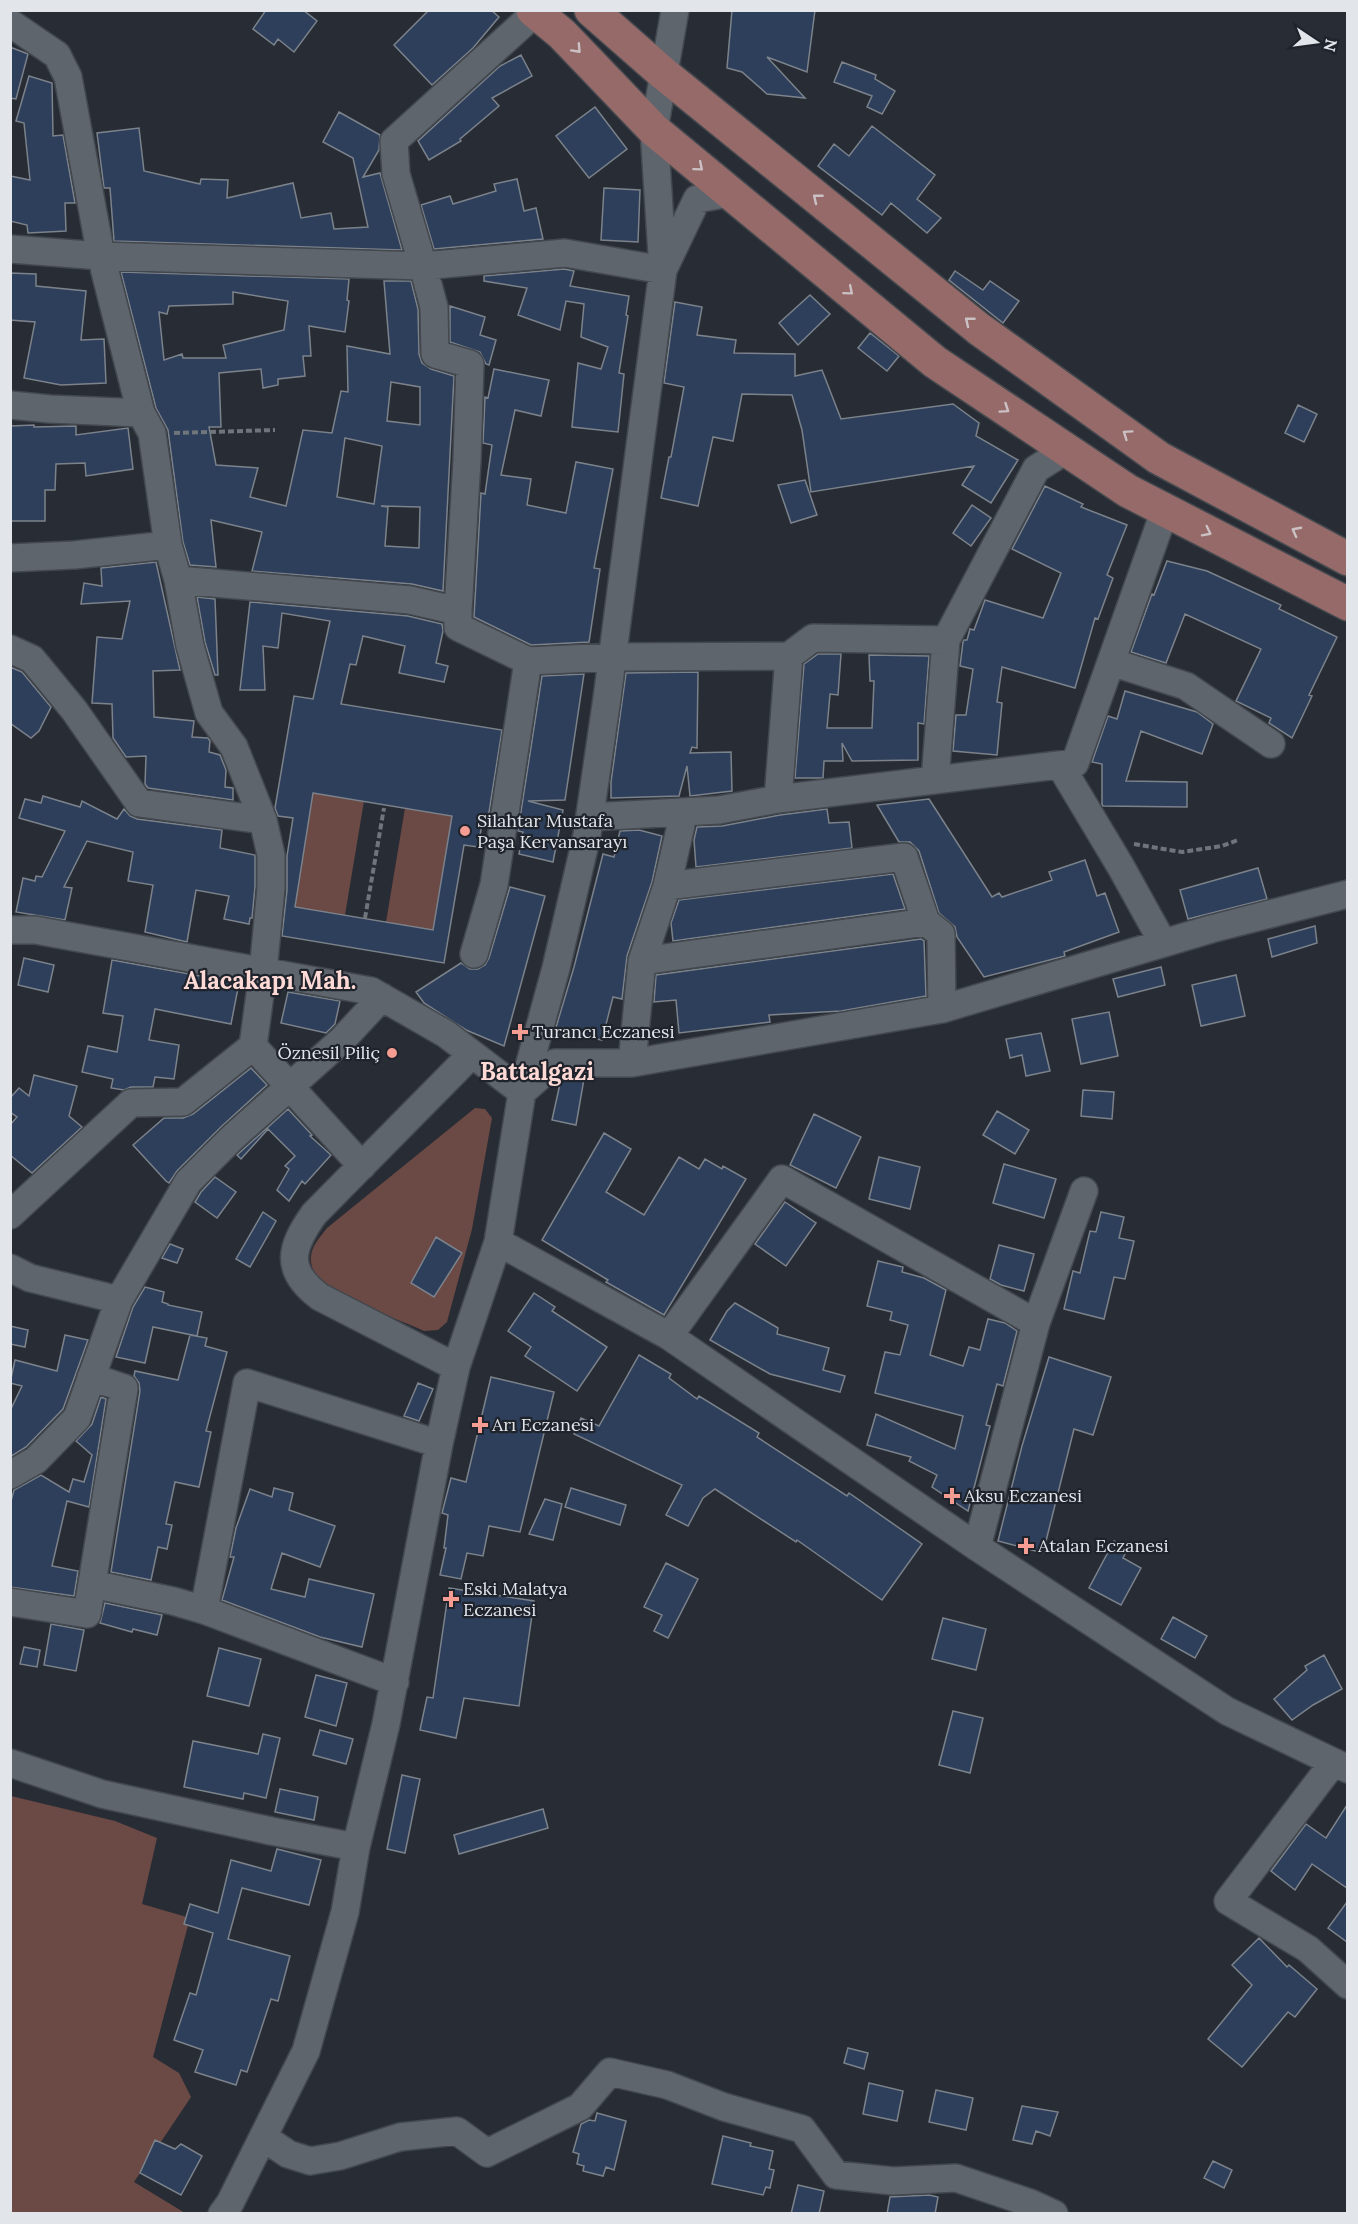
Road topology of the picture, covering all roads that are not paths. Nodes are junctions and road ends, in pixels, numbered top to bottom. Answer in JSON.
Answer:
{"nodes":[{"id":1,"x":591,"y":10,"type":"edge"},
{"id":2,"x":675,"y":10,"type":"edge"},
{"id":3,"x":535,"y":11,"type":"edge"},
{"id":4,"x":10,"y":23,"type":"edge"},
{"id":5,"x":664,"y":74,"type":"junction"},
{"id":6,"x":654,"y":130,"type":"junction"},
{"id":7,"x":730,"y":193,"type":"junction"},
{"id":8,"x":10,"y":249,"type":"edge"},
{"id":9,"x":101,"y":256,"type":"junction"},
{"id":10,"x":423,"y":266,"type":"junction"},
{"id":11,"x":663,"y":270,"type":"junction"},
{"id":12,"x":10,"y":405,"type":"edge"},
{"id":13,"x":147,"y":423,"type":"junction"},
{"id":14,"x":1066,"y":450,"type":"junction"},
{"id":15,"x":1165,"y":510,"type":"junction"},
{"id":16,"x":168,"y":545,"type":"junction"},
{"id":17,"x":10,"y":558,"type":"edge"},
{"id":18,"x":1347,"y":559,"type":"edge"},
{"id":19,"x":178,"y":579,"type":"junction"},
{"id":20,"x":1347,"y":604,"type":"edge"},
{"id":21,"x":458,"y":611,"type":"junction"},
{"id":22,"x":946,"y":640,"type":"junction"},
{"id":23,"x":10,"y":649,"type":"edge"},
{"id":24,"x":789,"y":656,"type":"junction"},
{"id":25,"x":613,"y":657,"type":"junction"},
{"id":26,"x":528,"y":661,"type":"junction"},
{"id":27,"x":1111,"y":662,"type":"junction"},
{"id":28,"x":1271,"y":744,"type":"dead end"},
{"id":29,"x":1060,"y":765,"type":"junction"},
{"id":30,"x":934,"y":780,"type":"junction"},
{"id":31,"x":778,"y":799,"type":"junction"},
{"id":32,"x":684,"y":812,"type":"junction"},
{"id":33,"x":590,"y":817,"type":"junction"},
{"id":34,"x":263,"y":820,"type":"junction"},
{"id":35,"x":667,"y":886,"type":"junction"},
{"id":36,"x":1347,"y":894,"type":"edge"},
{"id":37,"x":926,"y":922,"type":"junction"},
{"id":38,"x":10,"y":930,"type":"edge"},
{"id":39,"x":1163,"y":943,"type":"junction"},
{"id":40,"x":474,"y":954,"type":"dead end"},
{"id":41,"x":642,"y":961,"type":"junction"},
{"id":42,"x":263,"y":972,"type":"junction"},
{"id":43,"x":382,"y":998,"type":"junction"},
{"id":44,"x":942,"y":1009,"type":"junction"},
{"id":45,"x":253,"y":1046,"type":"junction"},
{"id":46,"x":471,"y":1055,"type":"junction"},
{"id":47,"x":632,"y":1063,"type":"junction"},
{"id":48,"x":289,"y":1085,"type":"junction"},
{"id":49,"x":522,"y":1092,"type":"junction"},
{"id":50,"x":362,"y":1166,"type":"junction"},
{"id":51,"x":1083,"y":1191,"type":"dead end"},
{"id":52,"x":10,"y":1215,"type":"edge"},
{"id":53,"x":498,"y":1242,"type":"junction"},
{"id":54,"x":10,"y":1268,"type":"edge"},
{"id":55,"x":119,"y":1300,"type":"junction"},
{"id":56,"x":1036,"y":1323,"type":"junction"},
{"id":57,"x":669,"y":1336,"type":"junction"},
{"id":58,"x":456,"y":1366,"type":"junction"},
{"id":59,"x":91,"y":1377,"type":"junction"},
{"id":60,"x":439,"y":1444,"type":"junction"},
{"id":61,"x":10,"y":1475,"type":"edge"},
{"id":62,"x":977,"y":1547,"type":"junction"},
{"id":63,"x":92,"y":1584,"type":"junction"},
{"id":64,"x":10,"y":1602,"type":"edge"},
{"id":65,"x":204,"y":1610,"type":"junction"},
{"id":66,"x":395,"y":1682,"type":"junction"},
{"id":67,"x":10,"y":1763,"type":"edge"},
{"id":68,"x":1340,"y":1766,"type":"edge"},
{"id":69,"x":356,"y":1846,"type":"junction"},
{"id":70,"x":1347,"y":1985,"type":"edge"},
{"id":71,"x":263,"y":2138,"type":"junction"},
{"id":72,"x":222,"y":2214,"type":"edge"},
{"id":73,"x":1054,"y":2214,"type":"edge"}],
"edges":[{"from":1,"to":5,"type":"main road"},
{"from":2,"to":5,"type":"street"},
{"from":3,"to":6,"type":"main road","one_way":true},
{"from":3,"to":10,"type":"street"},
{"from":4,"to":9,"type":"street"},
{"from":5,"to":6,"type":"street"},
{"from":18,"to":5,"type":"main road","one_way":true},
{"from":6,"to":7,"type":"main road","one_way":true},
{"from":6,"to":11,"type":"street"},
{"from":7,"to":11,"type":"street"},
{"from":7,"to":14,"type":"main road","one_way":true},
{"from":8,"to":9,"type":"street"},
{"from":9,"to":10,"type":"street"},
{"from":9,"to":13,"type":"street"},
{"from":10,"to":11,"type":"street"},
{"from":10,"to":21,"type":"street"},
{"from":11,"to":25,"type":"street"},
{"from":12,"to":13,"type":"street"},
{"from":13,"to":16,"type":"street"},
{"from":14,"to":15,"type":"main road"},
{"from":14,"to":22,"type":"street"},
{"from":15,"to":20,"type":"main road","one_way":true},
{"from":15,"to":27,"type":"street"},
{"from":16,"to":17,"type":"street"},
{"from":16,"to":19,"type":"street"},
{"from":19,"to":21,"type":"street"},
{"from":19,"to":34,"type":"street"},
{"from":21,"to":26,"type":"street"},
{"from":22,"to":24,"type":"street"},
{"from":22,"to":30,"type":"street"},
{"from":23,"to":34,"type":"street"},
{"from":24,"to":25,"type":"street"},
{"from":24,"to":31,"type":"street"},
{"from":25,"to":26,"type":"street"},
{"from":25,"to":33,"type":"street"},
{"from":26,"to":40,"type":"street"},
{"from":27,"to":28,"type":"street"},
{"from":27,"to":29,"type":"street"},
{"from":29,"to":30,"type":"street"},
{"from":29,"to":39,"type":"street"},
{"from":30,"to":31,"type":"street"},
{"from":31,"to":32,"type":"street"},
{"from":32,"to":33,"type":"street"},
{"from":32,"to":35,"type":"street"},
{"from":33,"to":49,"type":"street"},
{"from":34,"to":42,"type":"street"},
{"from":35,"to":37,"type":"street"},
{"from":35,"to":41,"type":"street"},
{"from":36,"to":39,"type":"street"},
{"from":37,"to":41,"type":"street"},
{"from":37,"to":44,"type":"street"},
{"from":38,"to":42,"type":"street"},
{"from":39,"to":44,"type":"street"},
{"from":41,"to":47,"type":"street"},
{"from":42,"to":43,"type":"street"},
{"from":42,"to":45,"type":"street"},
{"from":43,"to":46,"type":"street"},
{"from":43,"to":48,"type":"street"},
{"from":44,"to":47,"type":"street"},
{"from":45,"to":48,"type":"street"},
{"from":45,"to":52,"type":"street"},
{"from":46,"to":49,"type":"street"},
{"from":46,"to":50,"type":"street"},
{"from":47,"to":49,"type":"street"},
{"from":48,"to":50,"type":"street"},
{"from":48,"to":55,"type":"street"},
{"from":49,"to":53,"type":"street"},
{"from":50,"to":58,"type":"street"},
{"from":51,"to":56,"type":"street"},
{"from":53,"to":57,"type":"street"},
{"from":53,"to":58,"type":"street"},
{"from":54,"to":55,"type":"street"},
{"from":55,"to":59,"type":"street"},
{"from":56,"to":57,"type":"street"},
{"from":56,"to":62,"type":"street"},
{"from":57,"to":62,"type":"street"},
{"from":58,"to":60,"type":"street"},
{"from":59,"to":61,"type":"street"},
{"from":59,"to":63,"type":"street"},
{"from":60,"to":65,"type":"street"},
{"from":60,"to":66,"type":"street"},
{"from":62,"to":68,"type":"street"},
{"from":63,"to":64,"type":"street"},
{"from":63,"to":65,"type":"street"},
{"from":65,"to":66,"type":"street"},
{"from":66,"to":69,"type":"street"},
{"from":67,"to":69,"type":"street"},
{"from":68,"to":70,"type":"street"},
{"from":69,"to":71,"type":"street"},
{"from":71,"to":72,"type":"street"},
{"from":71,"to":73,"type":"street"}]}
